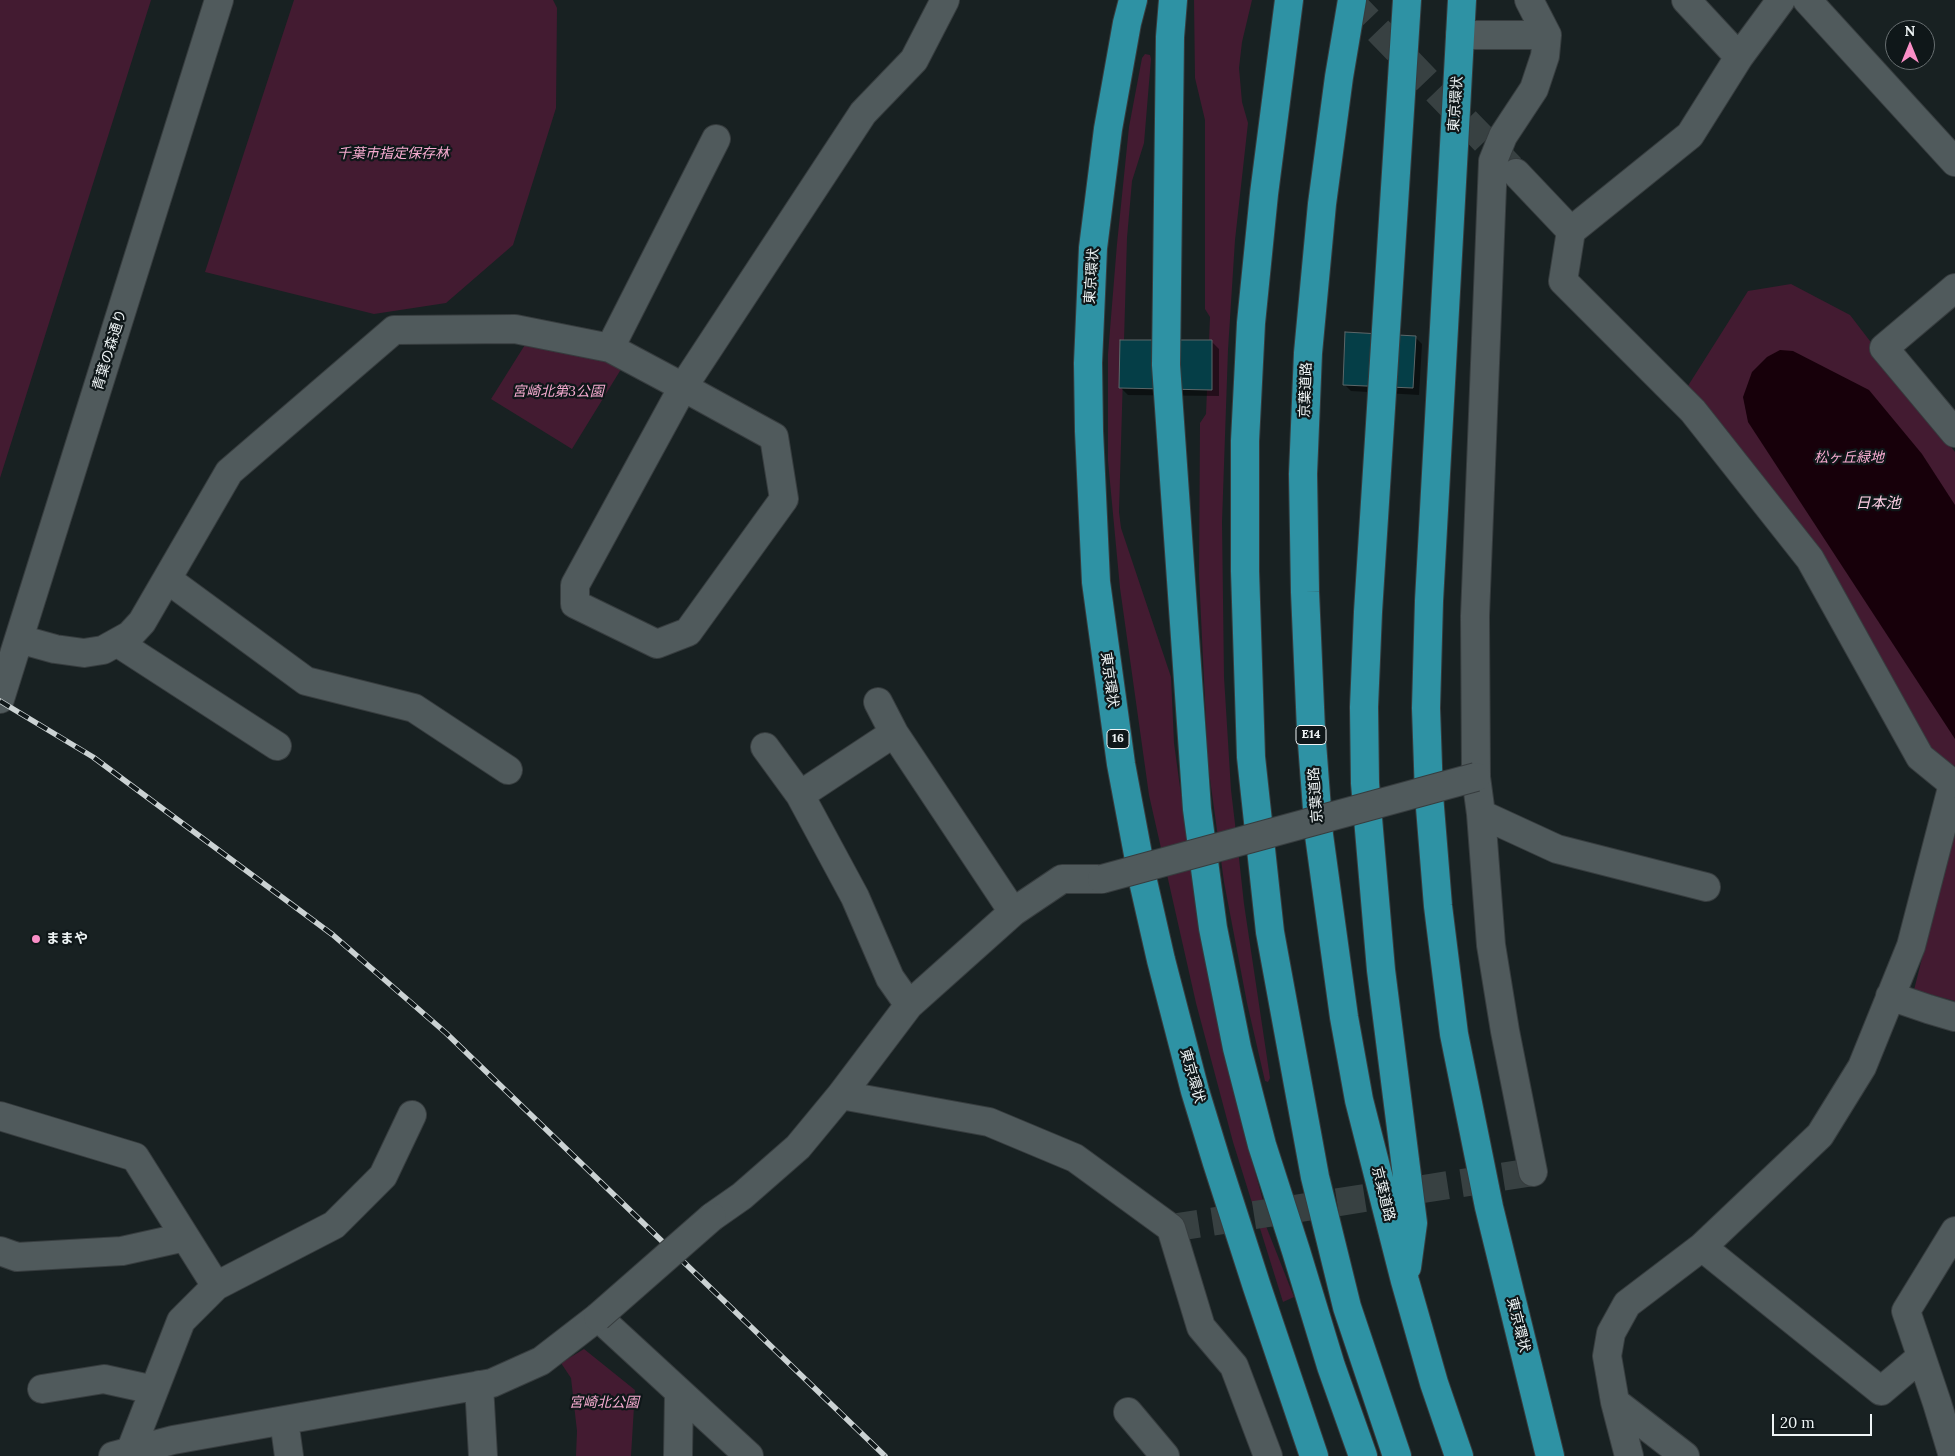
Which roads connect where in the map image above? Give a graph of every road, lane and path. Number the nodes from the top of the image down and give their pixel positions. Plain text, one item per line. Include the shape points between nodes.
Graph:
1 (219, 0) edge
2 (945, 0) edge
3 (1133, 0) edge
4 (1173, 0) edge
5 (1289, 0) edge
6 (1352, 0) edge
7 (1408, 0) edge
8 (1462, 0) edge
9 (1529, 0) edge
10 (1686, 0) edge
11 (1781, 0) edge
12 (1807, 0) edge
13 (1460, 35) junction
14 (1547, 35) junction
15 (1739, 57) junction
16 (716, 139) dead end
17 (1955, 162) edge
18 (1516, 173) tunnel mouth
19 (1571, 232) junction
20 (1955, 288) edge
21 (610, 348) junction
22 (683, 387) junction
23 (1955, 433) edge
24 (166, 579) junction
25 (19, 639) junction
26 (118, 643) junction
27 (0, 699) edge
28 (878, 702) dead end
29 (894, 733) junction
30 (277, 746) dead end
31 (765, 747) dead end
32 (508, 770) dead end
33 (1476, 777) junction
34 (1954, 783) edge
35 (800, 795) junction
36 (1481, 814) junction
37 (1706, 887) dead end
38 (1013, 912) junction
39 (1890, 996) junction
40 (910, 1004) junction
41 (1955, 1016) edge
42 (841, 1095) junction
43 (412, 1115) dead end
44 (0, 1116) edge
45 (1533, 1172) dead end
46 (1955, 1231) edge
47 (185, 1237) junction
48 (1702, 1247) junction
49 (0, 1251) edge
50 (1405, 1281) junction
51 (216, 1286) junction
52 (598, 1317) junction
53 (1921, 1357) junction
54 (479, 1385) junction
55 (42, 1388) dead end
56 (154, 1390) junction
57 (679, 1392) junction
58 (1946, 1395) edge
59 (1615, 1402) junction
60 (1128, 1412) dead end
61 (284, 1420) junction
62 (121, 1454) edge
63 (289, 1456) edge
64 (483, 1456) edge
65 (678, 1456) edge
66 (749, 1456) edge
67 (1165, 1456) edge
68 (1268, 1456) edge
69 (1314, 1456) edge
70 (1364, 1456) edge
71 (1397, 1456) edge
72 (1459, 1456) edge
73 (1550, 1456) edge
74 (1629, 1456) edge
75 (1685, 1456) edge
76 (1953, 1456) edge

1 - 25 street, 青葉の森通り
2 - 22 street via 914,60 862,113
3 - 69 highway, 東京環状 / 16 via 1108,129 1092,258 1088,363 1096,582 1121,764 1163,969 1217,1163
4 - 70 highway via 1166,365 1198,819 1213,928 1237,1048 1262,1145 1330,1366
5 - 71 highway via 1251,323 1245,441 1251,757 1270,932 1315,1177 1347,1307
6 - 50 highway, 京葉道路 / E14 via 1322,204 1308,353 1303,474 1306,612 1319,835 1344,1017 1358,1100
7 - 50 highway via 1364,707 1365,783 1381,970 1413,1223
8 - 13 highway, 東京環状
9 - 14 street
10 - 15 street
11 - 15 street
12 - 17 street
13 - 14 street
13 - 73 highway, 東京環状 via 1429,601 1426,708 1429,795 1438,906 1454,1034 1489,1207
14 - 33 street via 1545,56 1534,90 1503,136 1493,161 1474,616
15 - 19 street via 1690,135
16 - 21 street
18 - 19 street
19 - 34 street via 1564,281 1694,411 1810,559 1920,757
20 - 23 street via 1884,348
21 - 22 street
21 - 24 street via 514,329 394,330 229,472
22 - 22 street via 575,585 576,604 657,644 688,632 784,500 774,437
24 - 26 street via 142,622
24 - 32 street via 306,681 414,708
25 - 26 street via 55,649 84,652 103,650
25 - 27 street, 青葉の森通り
26 - 30 street
28 - 29 street
29 - 35 street
29 - 38 street
31 - 35 street
33 - 36 street
33 - 38 street, bridge via 1102,878 1062,879
34 - 39 street via 1911,946
35 - 40 street via 855,897 890,978
36 - 37 street via 1557,849
36 - 45 street via 1491,945
38 - 40 street
39 - 41 street
39 - 48 street via 1862,1067 1820,1136
40 - 42 street
42 - 52 street, bridge via 798,1147
42 - 68 street via 989,1122 1075,1158 1171,1228 1201,1327 1234,1366
43 - 51 street via 383,1176 334,1225
44 - 47 street via 135,1157
46 - 53 street via 1906,1311
47 - 49 street via 122,1251 17,1257
47 - 51 street
48 - 53 street via 1881,1391
48 - 59 street via 1627,1304 1611,1333 1607,1356
50 - 72 highway, 京葉道路 / E14
51 - 56 street via 181,1321
52 - 54 street via 541,1362 492,1383
52 - 57 street
53 - 58 street
54 - 61 street
54 - 64 street
55 - 56 street via 104,1379
56 - 62 street
57 - 65 street
57 - 66 street
58 - 76 street
59 - 74 street
59 - 75 street
60 - 67 street
61 - 62 street via 173,1440
61 - 63 street

